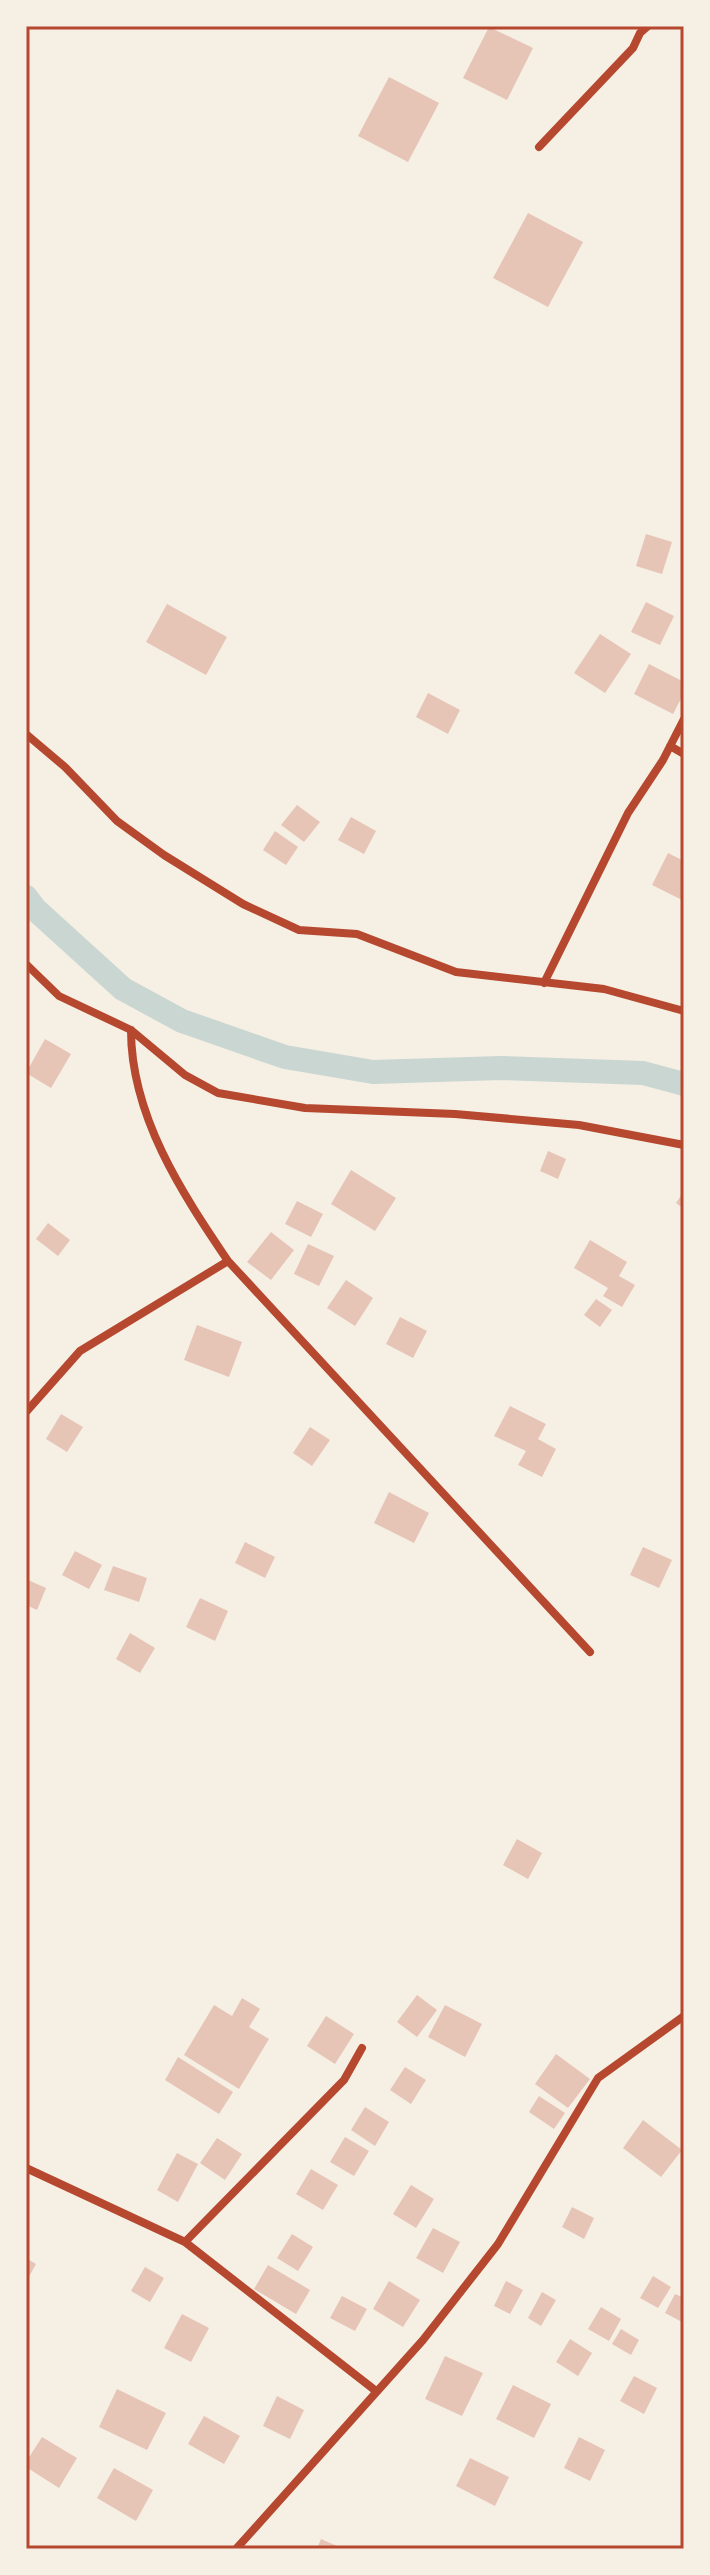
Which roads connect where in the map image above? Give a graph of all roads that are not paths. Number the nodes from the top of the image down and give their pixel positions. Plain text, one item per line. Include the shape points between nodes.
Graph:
1 (632, 26) edge
2 (648, 26) edge
3 (640, 33) junction
4 (539, 147) dead end
5 (684, 719) edge
6 (26, 734) edge
7 (670, 746) junction
8 (684, 754) edge
9 (26, 964) edge
10 (544, 983) junction
11 (684, 1011) edge
12 (131, 1030) junction
13 (684, 1145) edge
14 (228, 1261) junction
15 (26, 1412) edge
16 (590, 1652) dead end
17 (684, 2016) edge
18 (362, 2048) dead end
19 (26, 2168) edge
20 (185, 2242) junction
21 (376, 2391) junction
22 (236, 2549) edge

1 - 3 street
2 - 3 street
3 - 4 street via 633,48
5 - 7 street
6 - 10 street via 117,821 243,904 299,930 357,934 456,972
7 - 8 street
7 - 10 street via 628,813
9 - 12 street via 59,996
10 - 11 street via 604,989
12 - 13 street via 185,1075 218,1093 305,1108 579,1125
12 - 14 street via 131,1049 157,1140 184,1197
14 - 15 street via 80,1351
14 - 16 street
17 - 21 street via 598,2078 498,2244
18 - 20 street via 344,2080
19 - 20 street
20 - 21 street
21 - 22 street

